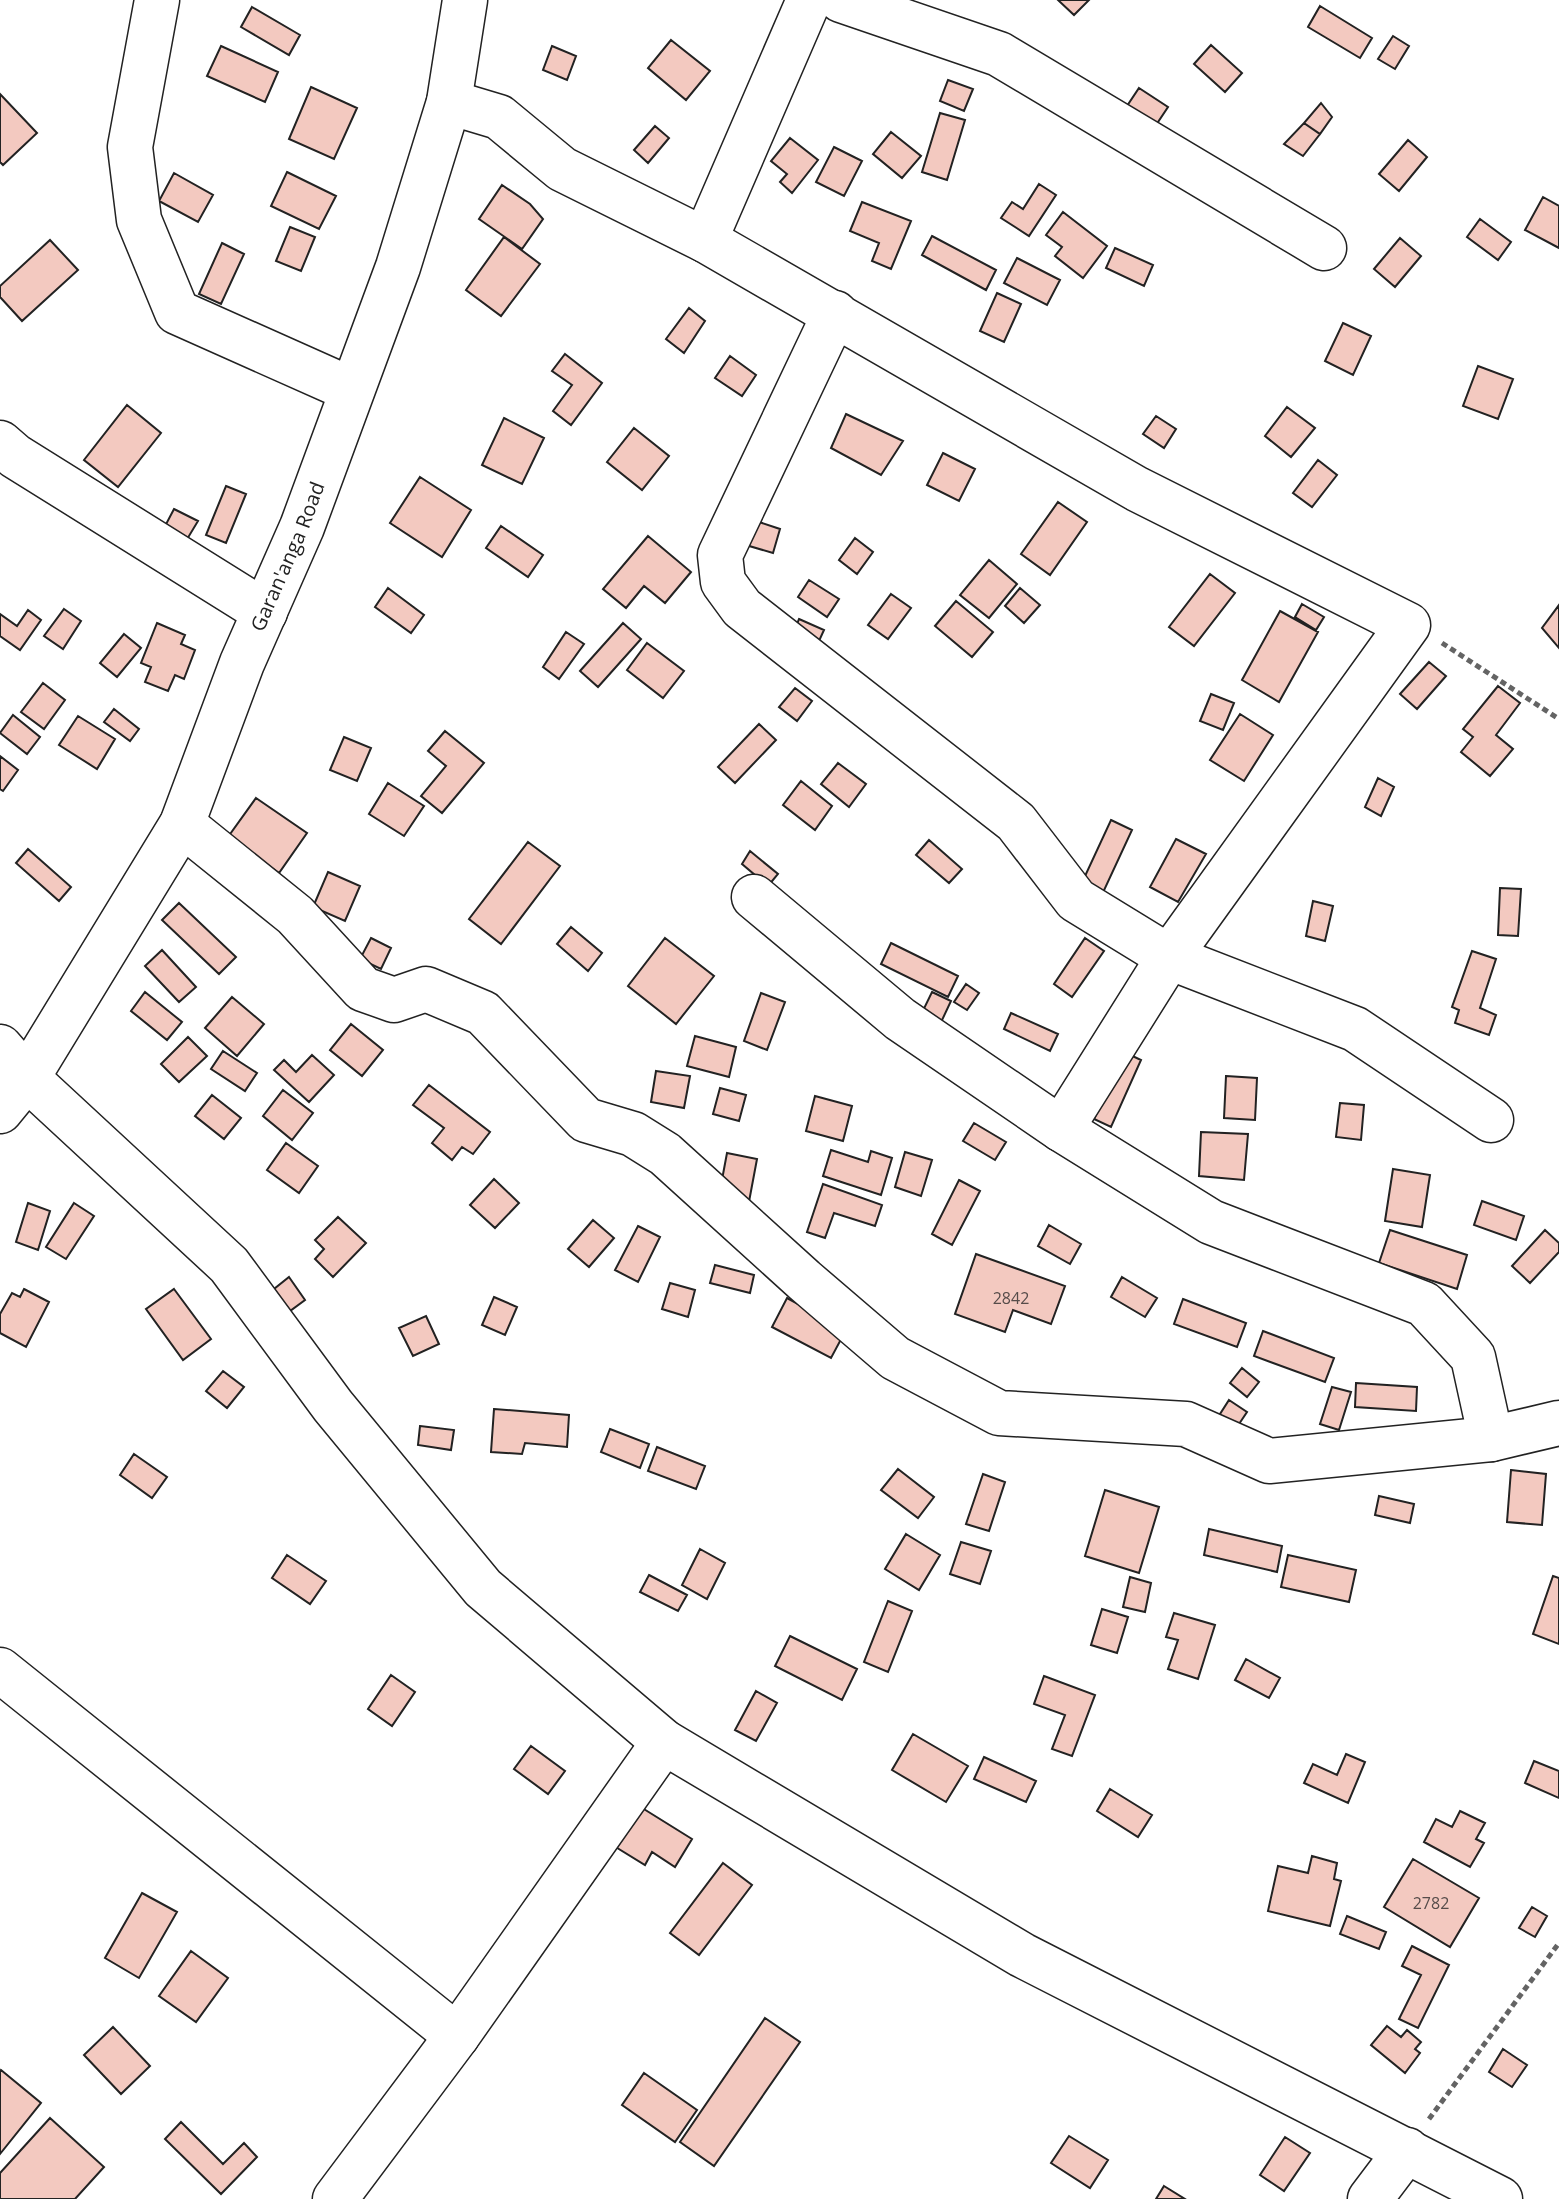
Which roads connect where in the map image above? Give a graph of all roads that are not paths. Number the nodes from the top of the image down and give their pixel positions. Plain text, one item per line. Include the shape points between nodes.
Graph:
1 (157, 0) edge
2 (465, 0) edge
3 (809, 0) edge
4 (841, 0) edge
5 (449, 102) junction
6 (705, 240) junction
7 (1324, 248) dead end
8 (835, 313) junction
9 (352, 390) junction
10 (0, 443) edge
11 (265, 612) junction
12 (182, 824) junction
13 (754, 897) dead end
14 (1169, 957) junction
15 (14, 1062) edge
16 (0, 1111) edge
17 (1491, 1120) dead end
18 (1061, 1129) junction
19 (1559, 1423) edge
20 (1491, 1439) junction
21 (0, 1670) edge
22 (664, 1742) junction
23 (457, 2036) junction
24 (1407, 2150) junction
25 (335, 2199) edge
26 (1370, 2199) edge
27 (1500, 2199) edge

1 - 9 street via 130,147 139,220 177,312
2 - 5 street, Garan'anga Road
3 - 6 street
4 - 7 street via 999,54
5 - 6 street via 499,117 562,169
5 - 9 street, Garan'anga Road via 398,267
6 - 8 street
8 - 14 street via 720,555 723,582 742,608 1016,822 1076,900
8 - 14 street via 1137,489 1408,625
9 - 11 street, Garan'anga Road
10 - 11 street
11 - 12 street, Garan'anga Road
12 - 15 street, Garan'anga Road
12 - 20 street via 295,915 363,989 394,1000 426,989 483,1013 586,1120 633,1134 665,1154 895,1358 999,1413 1186,1424 1269,1461
13 - 18 street via 900,1019
14 - 17 street via 1355,1029
14 - 18 street
15 - 16 street, Garan'anga Road
15 - 22 street via 229,1265 333,1406 483,1588
18 - 20 street via 1211,1222 1424,1304 1473,1357
19 - 20 street
21 - 23 street
22 - 23 street
22 - 24 street via 1022,1955
23 - 25 street
24 - 26 street
24 - 27 street

